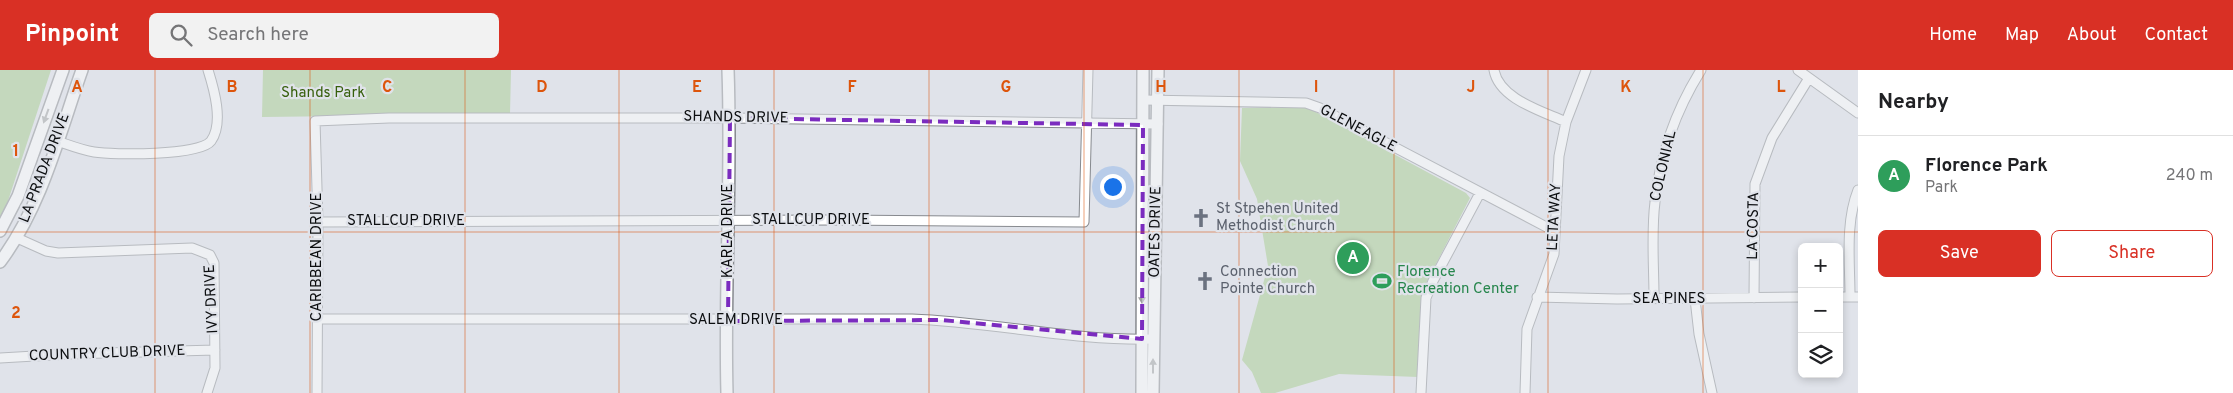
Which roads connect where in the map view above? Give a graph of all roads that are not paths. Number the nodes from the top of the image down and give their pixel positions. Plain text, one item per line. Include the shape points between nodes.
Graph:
1 (62, 70) edge
2 (82, 70) edge
3 (208, 70) edge
4 (728, 70) edge
5 (1088, 70) edge
6 (1142, 70) edge
7 (1158, 70) edge
8 (1494, 70) edge
9 (1586, 70) edge
10 (1701, 70) edge
11 (1798, 70) edge
12 (1809, 78) junction
13 (1143, 100) junction
14 (1158, 100) junction
15 (1858, 113) edge
16 (730, 118) junction
17 (315, 121) joint
18 (1566, 122) junction
19 (1087, 123) junction
20 (1158, 124) junction
21 (1143, 125) junction
22 (57, 141) junction
23 (1858, 190) edge
24 (1480, 193) junction
25 (18, 196) junction
26 (37, 198) junction
27 (727, 220) junction
28 (318, 222) junction
29 (0, 231) edge
30 (1554, 231) junction
31 (17, 238) junction
32 (0, 262) edge
33 (1537, 297) junction
34 (1854, 297) edge
35 (1654, 298) junction
36 (1754, 298) junction
37 (1798, 298) edge
38 (1695, 299) junction
39 (318, 320) junction
40 (728, 320) junction
41 (1148, 339) junction
42 (215, 350) junction
43 (0, 358) edge
44 (207, 393) edge
45 (317, 393) edge
46 (727, 393) edge
47 (1142, 393) edge
48 (1153, 393) edge
49 (1420, 393) edge
50 (1525, 393) edge
51 (1712, 393) edge

1 -> 25 main road, LA PRADA DRIVE
2 - 22 main road, LA PRADA DRIVE
3 - 22 street via 217,128 206,146 182,151 104,153
4 - 16 main road, KARLA DRIVE
5 - 19 street
6 - 13 main road, OATES DRIVE
7 - 14 main road, OATES DRIVE
8 - 18 street via 1495,77 1508,94
9 - 18 street, LETA WAY
10 - 35 street, COLONIAL via 1675,121 1659,174 1654,204
11 - 12 street
12 - 15 street
12 - 36 street, LA COSTA via 1772,138 1755,184
13 - 14 street, GLENEAGLE
13 - 21 main road, OATES DRIVE
14 - 20 main road, OATES DRIVE
14 - 24 street, GLENEAGLE via 1306,103
16 - 17 street, SHANDS DRIVE
16 - 19 street, SHANDS DRIVE
16 - 27 main road, KARLA DRIVE
17 - 28 street, CARIBBEAN DRIVE
18 - 30 street, LETA WAY via 1559,156
19 - 21 street, SHANDS DRIVE
19 - 27 street, STALLCUP DRIVE via 1084,222
20 - 21 street, SHANDS DRIVE
20 - 41 main road, OATES DRIVE
21 -> 41 main road, OATES DRIVE
22 - 26 main road, LA PRADA DRIVE
23 - 34 street via 1850,237
24 - 30 street, GLENEAGLE
24 - 49 street via 1426,298
25 - 26 main road
25 - 29 main road, LA PRADA DRIVE
26 - 31 main road, LA PRADA DRIVE
27 - 28 street, STALLCUP DRIVE
27 - 40 main road, KARLA DRIVE
28 - 39 street, CARIBBEAN DRIVE
30 - 33 street, LETA WAY via 1554,254
31 - 32 main road, LA PRADA DRIVE
31 - 42 street, IVY DRIVE via 58,253 192,248 210,255 214,264
33 - 35 street, SEA PINES
33 - 50 street, LETA WAY via 1526,339
35 - 38 street, SEA PINES
36 - 37 street, SEA PINES
36 - 38 street, SEA PINES
38 - 51 street
39 - 40 street, SALEM DRIVE
39 - 45 street, CARIBBEAN DRIVE
40 - 41 street, SALEM DRIVE via 942,320 1071,335
40 - 46 main road, KARLA DRIVE
41 - 47 main road, OATES DRIVE
48 -> 41 main road, OATES DRIVE
42 - 43 street, COUNTRY CLUB DRIVE
42 - 44 street, IVY DRIVE via 215,368

